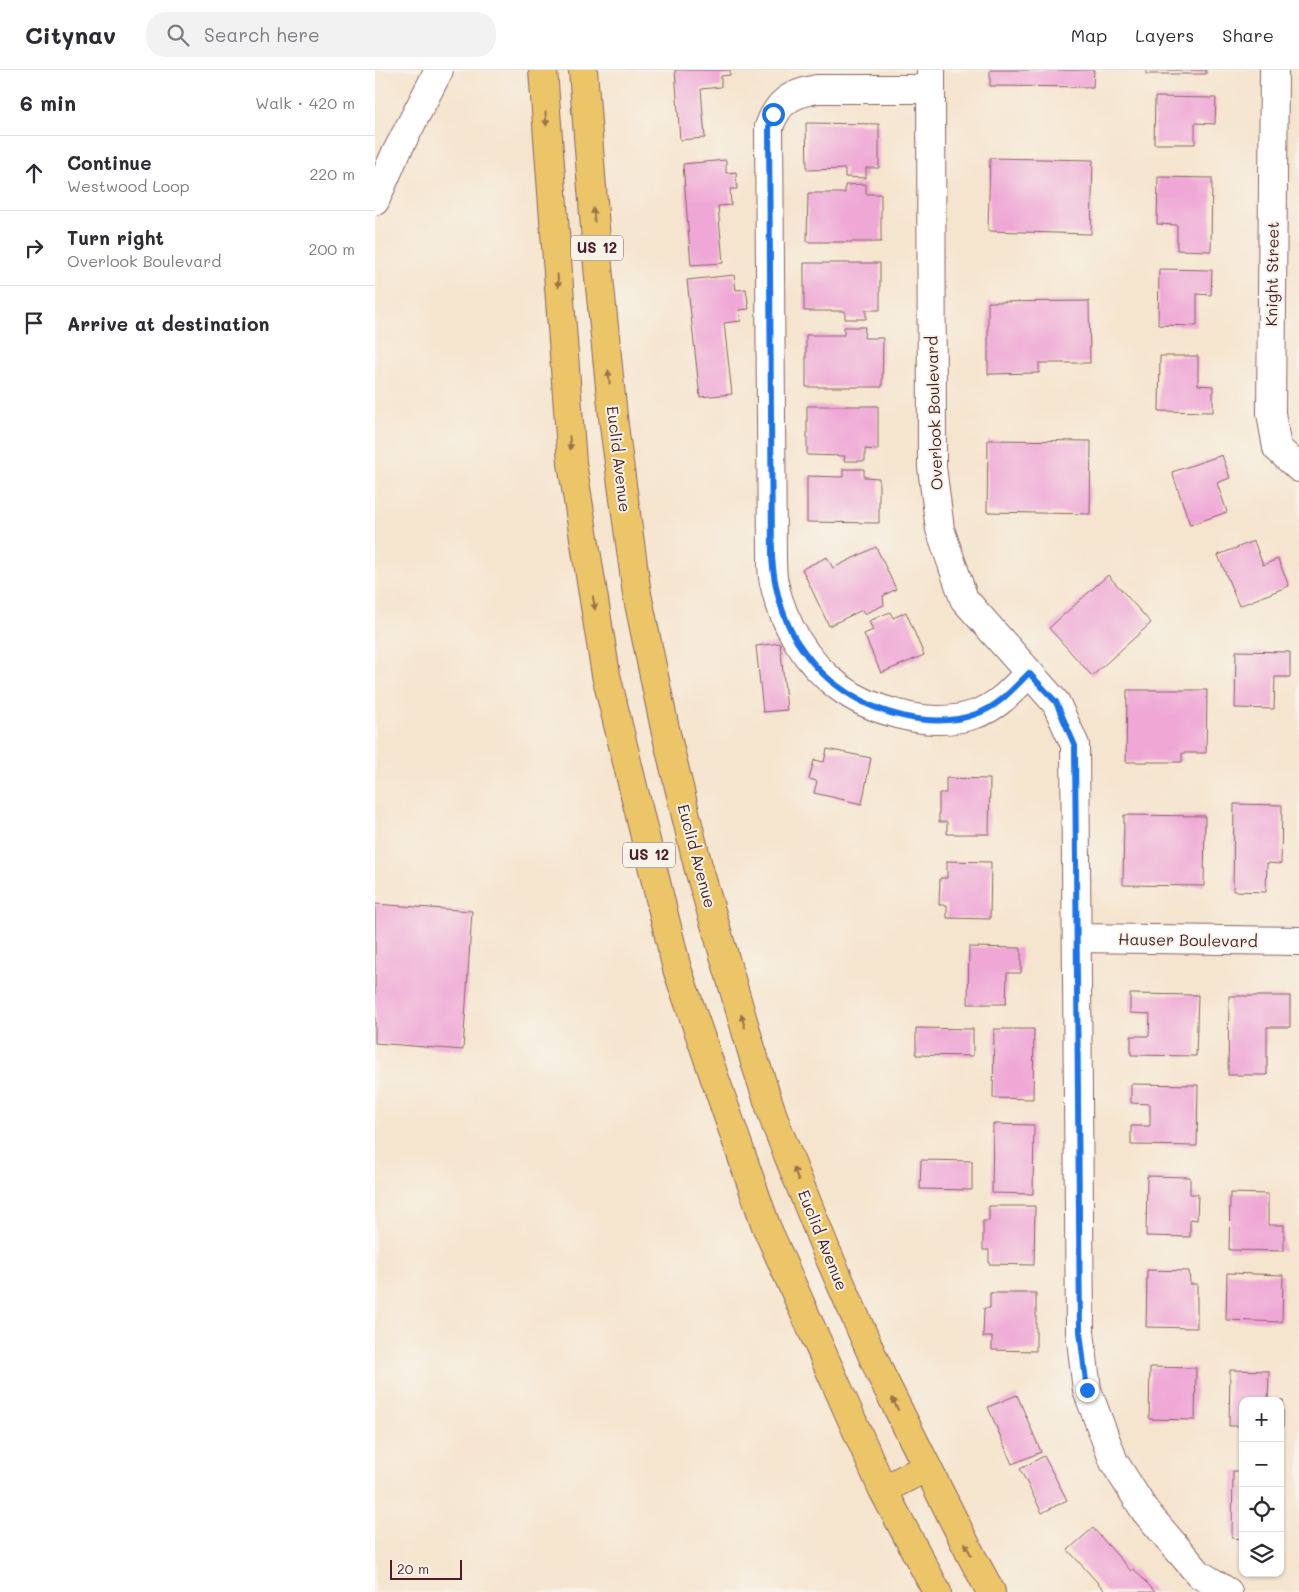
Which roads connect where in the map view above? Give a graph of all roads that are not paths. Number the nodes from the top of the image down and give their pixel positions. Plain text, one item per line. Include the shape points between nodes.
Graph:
1 (439, 70) edge
2 (543, 70) edge
3 (583, 70) edge
4 (1274, 70) edge
5 (931, 79) edge
6 (375, 201) edge
7 (1299, 468) edge
8 (1029, 673) junction
9 (1077, 938) junction
10 (1299, 941) edge
11 (927, 1467) junction
12 (883, 1490) junction
13 (937, 1592) edge
14 (991, 1592) edge
15 (1228, 1592) edge

1 - 6 street
2 -> 12 highway, US 12 via 572,463 610,693 680,978 766,1226
11 -> 3 highway, Euclid Avenue / US 12 via 868,1346 776,1125 698,866 637,594 614,426
4 - 7 street, Knight Street via 1271,413 1277,448
5 - 8 street, Overlook Boulevard via 932,467 940,529 964,599
5 - 8 street via 804,91 780,104 773,114 769,127 774,582 787,619 809,657 839,687 887,711 929,720 977,714 1005,697
8 - 9 street, Overlook Boulevard via 1056,702 1075,746
9 - 10 street, Hauser Boulevard
9 - 15 street, Overlook Boulevard via 1080,1332 1087,1390 1114,1462 1145,1511 1199,1574
11 - 12 highway
14 -> 11 highway, Euclid Avenue / US 12
12 - 13 highway, US 12

